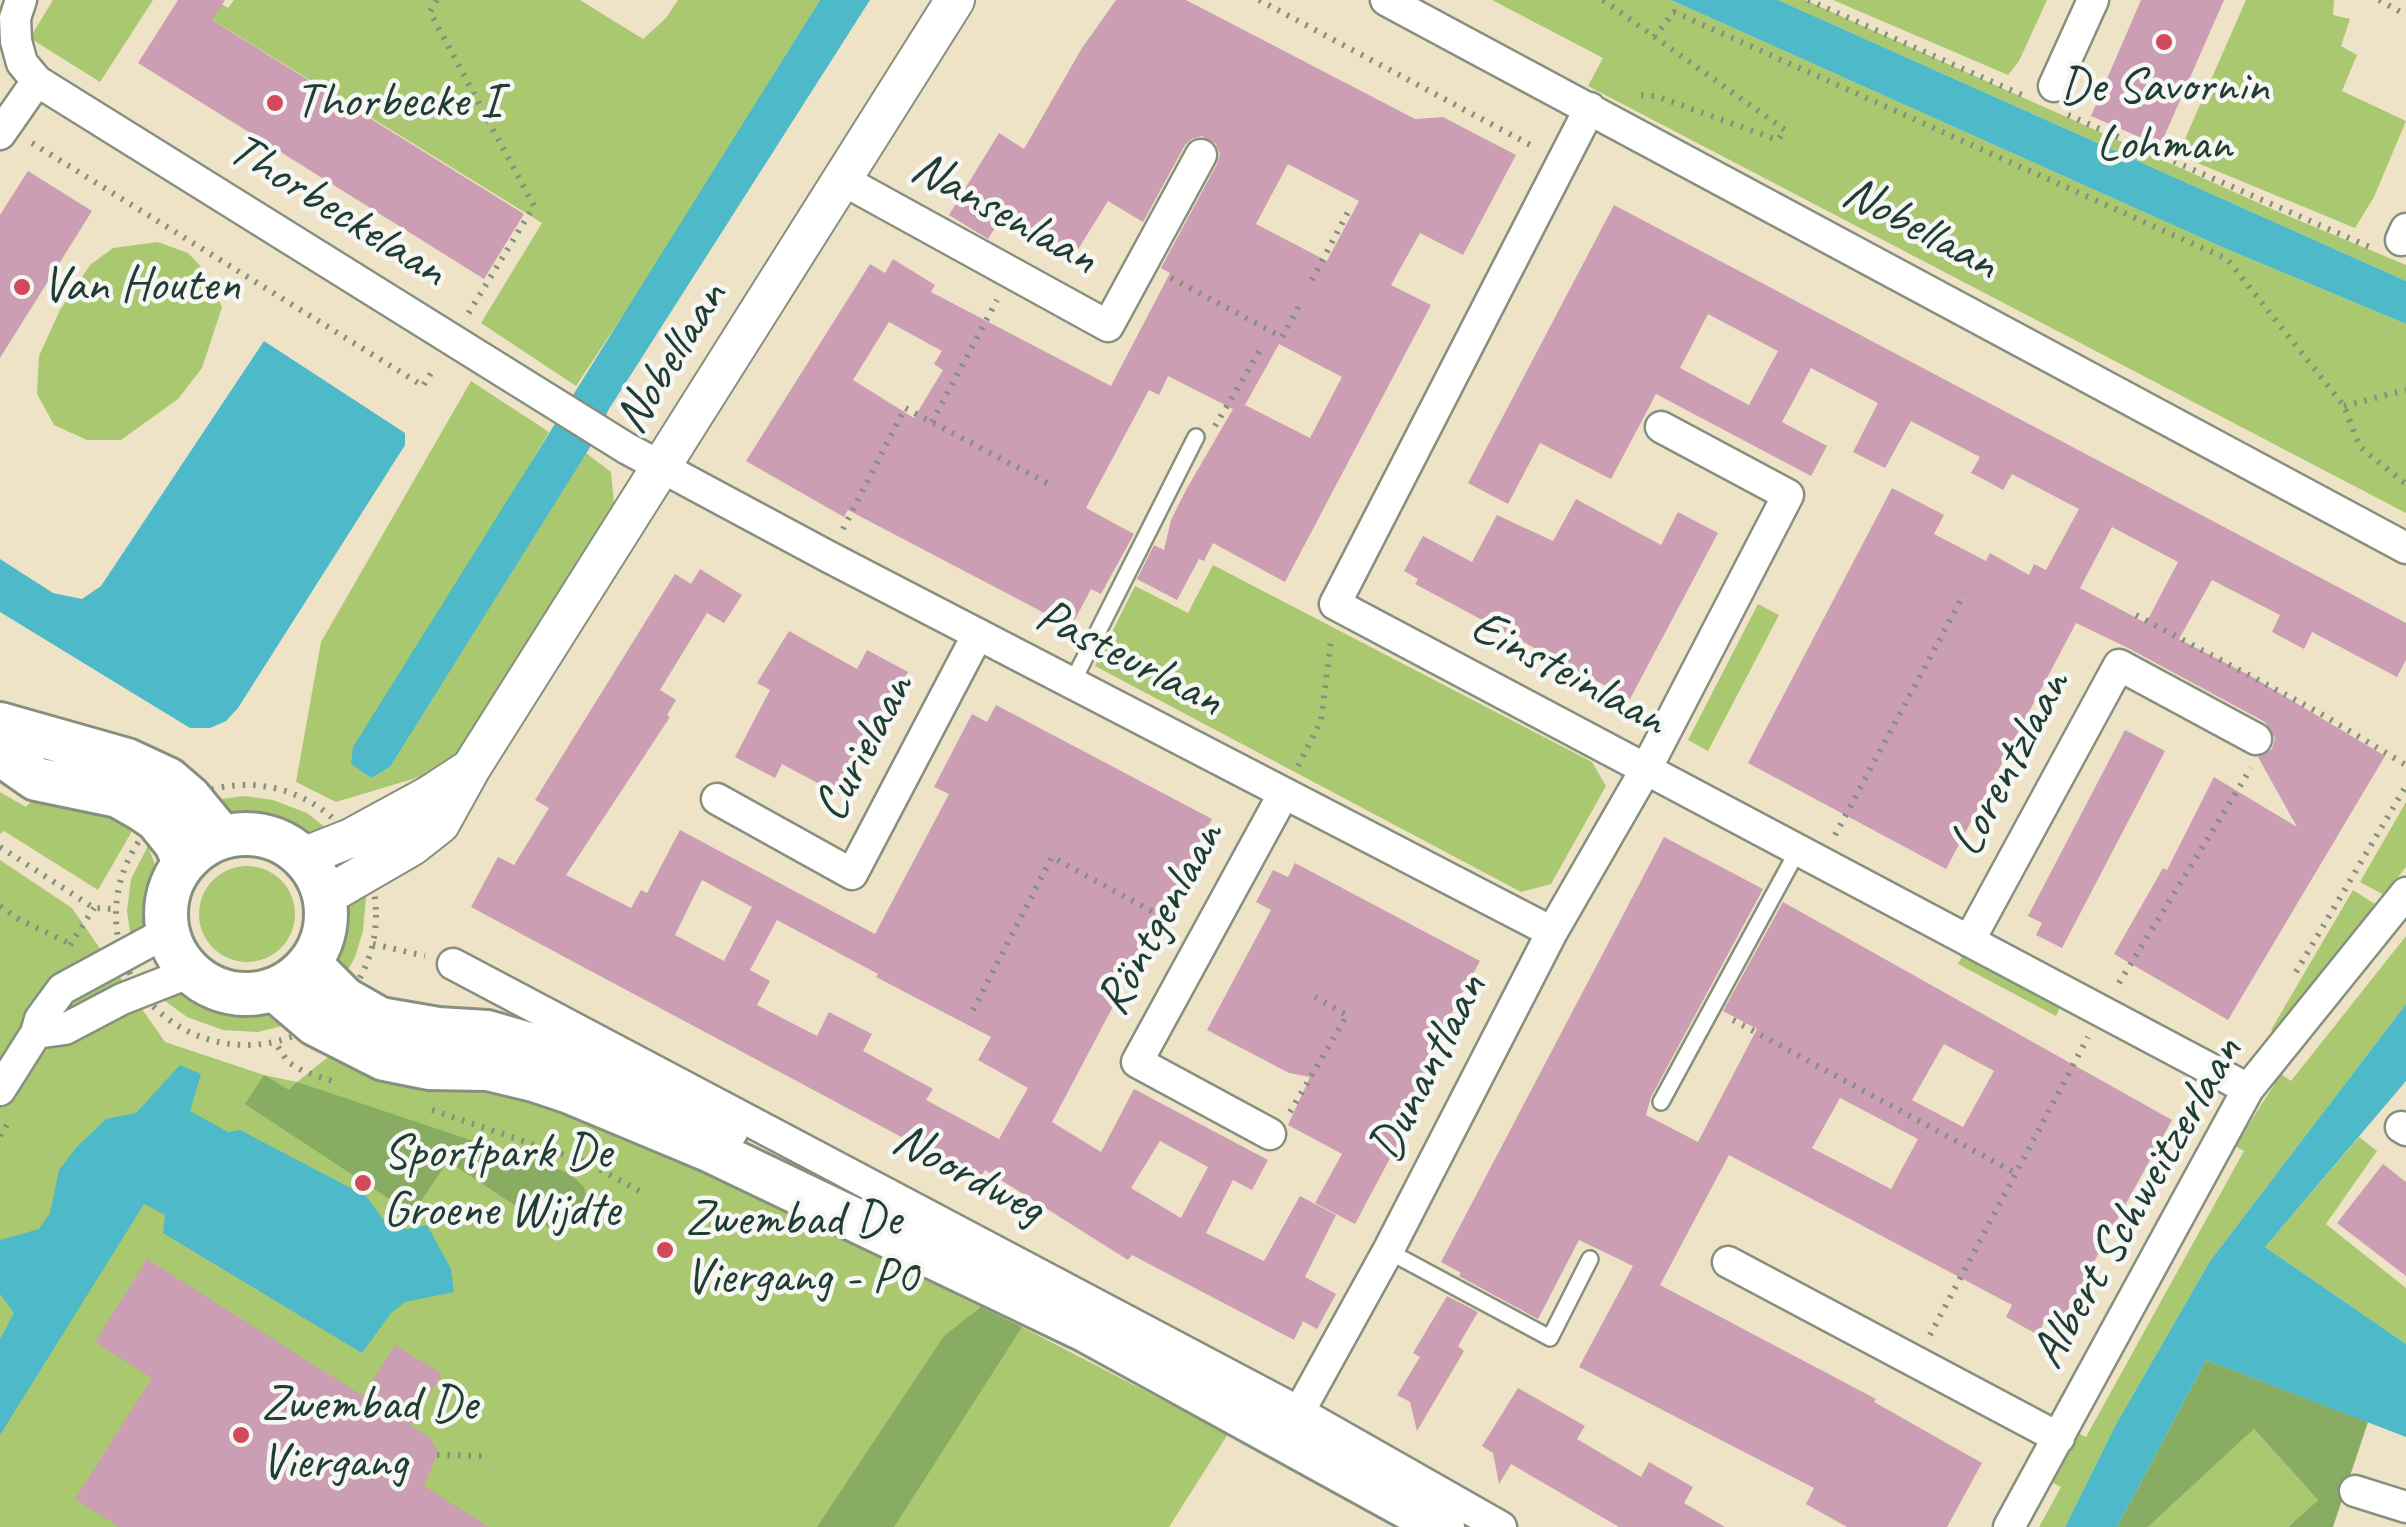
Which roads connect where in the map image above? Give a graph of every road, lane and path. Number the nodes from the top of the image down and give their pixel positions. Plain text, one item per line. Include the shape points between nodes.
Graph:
1 (21, 0) edge
2 (955, 0) edge
3 (1259, 0) edge
4 (1386, 0) edge
5 (1603, 0) edge
6 (1808, 0) edge
7 (2093, 0) edge
8 (2380, 0) edge
9 (2406, 15) edge
10 (1654, 37) junction
11 (8, 42) edge
12 (37, 81) junction
13 (2048, 99) junction
14 (1596, 111) junction
15 (0, 134) edge
16 (1202, 155) dead end
17 (1562, 162) junction
18 (841, 178) junction
19 (1348, 212) dead end
20 (2399, 241) edge
21 (1143, 264) junction
22 (1011, 273) junction
23 (1312, 280) dead end
24 (1300, 304) dead end
25 (1260, 350) dead end
26 (2406, 390) edge
27 (2344, 406) junction
28 (932, 422) junction
29 (1661, 427) dead end
30 (1196, 437) joint
31 (662, 468) junction
32 (2406, 484) edge
33 (1053, 486) dead end
34 (2406, 548) edge
35 (828, 557) junction
36 (1964, 594) dead end
37 (1335, 604) junction
38 (2136, 615) dead end
39 (978, 634) junction
40 (1072, 683) junction
41 (0, 724) edge
42 (2256, 740) joint
43 (0, 754) edge
44 (2406, 766) edge
45 (472, 768) junction
46 (1646, 769) junction
47 (2406, 786) edge
48 (1284, 793) junction
49 (190, 798) junction
50 (717, 799) dead end
51 (328, 813) dead end
52 (222, 837) junction
53 (0, 847) edge
54 (1810, 856) junction
55 (303, 858) junction
56 (184, 863) junction
57 (2406, 893) edge
58 (324, 898) junction
59 (0, 906) edge
60 (115, 908) dead end
61 (167, 932) junction
62 (1552, 932) junction
63 (1206, 940) junction
64 (1969, 941) junction
65 (71, 944) dead end
66 (373, 944) dead end
67 (309, 963) junction
68 (453, 964) joint
69 (190, 972) junction
70 (2291, 981) dead end
71 (274, 989) junction
72 (1315, 996) dead end
73 (1710, 1008) junction
74 (2103, 1009) junction
75 (973, 1010) dead end
76 (160, 1014) dead end
77 (150, 1019) dead end
78 (36, 1034) junction
79 (275, 1042) dead end
80 (356, 1088) dead end
81 (2248, 1089) junction
82 (10, 1098) edge
83 (1660, 1102) dead end
84 (428, 1109) dead end
85 (1270, 1134) joint
86 (0, 1136) edge
87 (2018, 1174) junction
88 (645, 1194) dead end
89 (1388, 1251) junction
90 (1590, 1259) dead end
91 (1728, 1262) dead end
92 (1085, 1330) junction
93 (1915, 1363) junction
94 (1299, 1412) junction
95 (2059, 1438) junction
96 (437, 1455) dead end
97 (482, 1456) dead end
98 (2356, 1492) dead end
99 (2406, 1507) edge
100 (1443, 1527) edge
101 (1501, 1527) edge
102 (2009, 1527) edge

1 - 11 street
2 - 18 street, Nobellaan
3 - 17 path
4 - 14 street, Nobellaan
5 - 10 path
6 - 13 path
7 - 13 street
8 - 9 path
10 - 14 path via 1785,130 1778,140 1656,96 1624,95
10 - 27 path via 1674,12 2226,259
11 - 12 street
12 - 15 street
12 - 31 street, Thorbeckelaan
13 - 20 path
14 - 17 street
14 - 34 street, Nobellaan
16 - 21 street, Nansenlaan
17 - 37 street
18 - 22 street, Nansenlaan
18 - 31 street, Nobellaan
19 - 23 path
21 - 22 street, Nansenlaan via 1108,326
21 - 24 path via 1282,337
22 - 28 path
25 - 30 path via 1217,425
26 - 27 path
27 - 32 path via 2360,447
28 - 33 path
28 - 35 path via 905,408
29 - 46 street, Dunantlaan via 1788,495
30 - 40 lane
31 - 35 street, Pasteurlaan
31 - 45 street, Nobellaan
35 - 39 street, Pasteurlaan
36 - 54 path
37 - 46 street, Einsteinlaan
37 - 48 path via 1320,722
38 - 44 path
39 - 40 street, Pasteurlaan
39 - 50 street, Curielaan via 852,874
40 - 48 street, Pasteurlaan
41 - 49 main road via 127,760
42 - 64 street, Lorentzlaan via 2119,664
42 - 74 path via 2243,761 2253,765
43 - 56 main road via 36,778 118,796 142,809 176,844
45 - 55 street, Nobellaan
45 - 58 street, Nobellaan via 440,824
46 - 54 street, Einsteinlaan
46 - 62 street, Dunantlaan
47 - 70 path
48 - 62 street, Pasteurlaan
48 - 63 street, Röntgenlaan
49 - 51 path via 226,787 264,786
49 - 52 main road
52 - 55 main road via 265,836
52 - 56 main road
53 - 60 path via 94,908
54 - 64 street, Einsteinlaan
54 - 73 lane
55 - 58 main road
56 - 61 main road via 166,908
57 - 81 street, Albert Schweitzerlaan
58 - 67 main road via 321,943
59 - 65 path
61 - 69 main road
61 - 78 street via 62,989
62 - 89 street, Dunantlaan
63 - 75 path via 1052,858
63 - 85 street, Röntgenlaan via 1136,1062
64 - 74 street, Einsteinlaan
66 - 68 path
67 - 71 main road
67 - 92 main road, Noordweg via 345,999 380,1019 487,1032 626,1080 952,1248
68 - 94 street, Noordweg
69 - 71 main road via 230,992
69 - 78 street via 65,1029
71 - 92 main road, Noordweg via 314,1024 384,1059 488,1070 570,1092 709,1150
72 - 85 path via 1347,1014 1278,1133
73 - 83 lane
73 - 87 path
74 - 81 street, Einsteinlaan
74 - 87 path
76 - 77 path
78 - 82 street
79 - 80 path via 302,1071
81 - 95 street, Albert Schweitzerlaan
82 - 86 path
84 - 88 path via 588,1162
87 - 93 path
89 - 90 lane via 1550,1338
89 - 94 street, Dunantlaan
91 - 93 street
92 - 100 main road, Noordweg
93 - 95 street
94 - 101 street, Noordweg
95 - 102 street, Albert Schweitzerlaan
96 - 97 path
98 - 99 street

